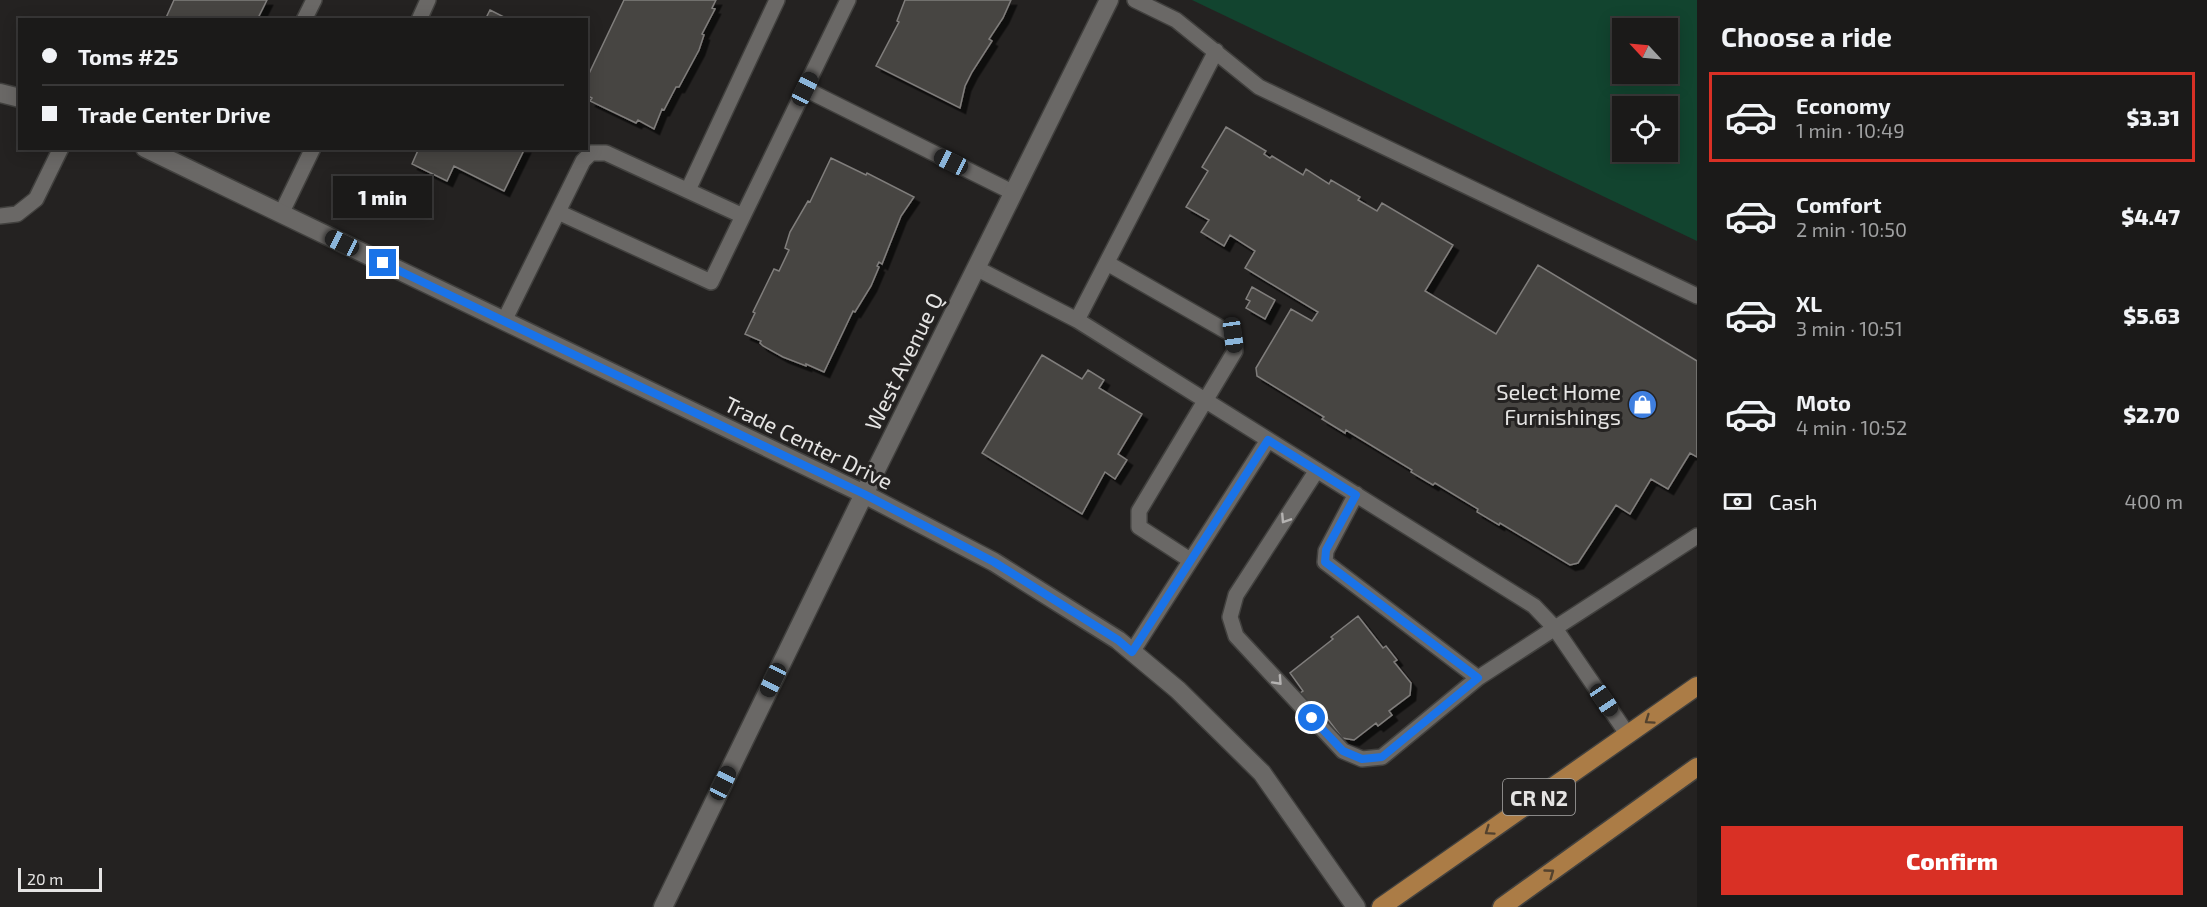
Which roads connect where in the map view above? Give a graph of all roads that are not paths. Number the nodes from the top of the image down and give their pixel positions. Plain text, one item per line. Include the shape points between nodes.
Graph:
1 (314, 0) edge
2 (428, 0) edge
3 (777, 0) edge
4 (848, 0) edge
5 (1109, 0) edge
6 (1135, 0) edge
7 (305, 18) edge
8 (420, 18) edge
9 (1216, 51) junction
10 (805, 89) junction
11 (0, 93) edge
12 (18, 98) edge
13 (60, 150) edge
14 (149, 150) edge
15 (312, 150) edge
16 (688, 190) junction
17 (1014, 193) junction
18 (558, 212) junction
19 (281, 214) junction
20 (0, 216) edge
21 (743, 216) junction
22 (1107, 263) junction
23 (976, 268) junction
24 (1697, 296) edge
25 (1077, 320) junction
26 (504, 321) junction
27 (1205, 400) junction
28 (1268, 440) junction
29 (1317, 470) junction
30 (864, 494) junction
31 (1356, 495) junction
32 (1697, 536) edge
33 (1190, 561) junction
34 (1554, 627) junction
35 (1132, 652) junction
36 (1478, 678) junction
37 (1697, 686) edge
38 (1628, 735) junction
39 (1697, 767) edge
40 (663, 907) edge
41 (1356, 907) edge
42 (1381, 907) edge
43 (1502, 907) edge

1 - 7 lane
2 - 8 lane
3 - 16 lane
4 - 10 lane
5 - 17 street, West Avenue Q
6 - 9 lane via 1176,20
9 - 22 lane
9 - 24 lane via 1259,87
10 - 17 lane
10 - 21 lane
11 - 12 street
13 - 20 lane via 36,199 17,214
14 - 19 street, Trade Center Drive
15 - 19 lane
16 - 18 lane via 606,153 591,153 583,161
16 - 21 lane
17 - 23 street, West Avenue Q
18 - 21 lane via 711,282
18 - 26 lane
19 - 26 street, Trade Center Drive
22 - 25 lane
22 - 27 lane via 1233,335 1235,351
23 - 25 lane
23 - 30 street, West Avenue Q
25 - 27 lane
26 - 30 street, Trade Center Drive
27 - 28 lane
27 - 33 lane via 1139,511 1139,527
28 - 29 lane
28 - 33 lane
29 - 31 lane
29 -> 36 lane via 1236,595 1230,617 1236,636 1343,751 1362,759 1382,757
30 - 35 street, Trade Center Drive via 994,562
30 - 40 street, West Avenue Q
31 - 34 lane via 1534,606
31 - 36 lane via 1326,550 1325,562
32 - 34 lane
33 - 35 lane
34 - 36 lane
34 - 38 lane
35 - 41 street, Trade Center Drive via 1178,690 1262,773
37 -> 38 main road, CR N2
38 -> 42 main road, CR N2
43 -> 39 main road, CR N2

